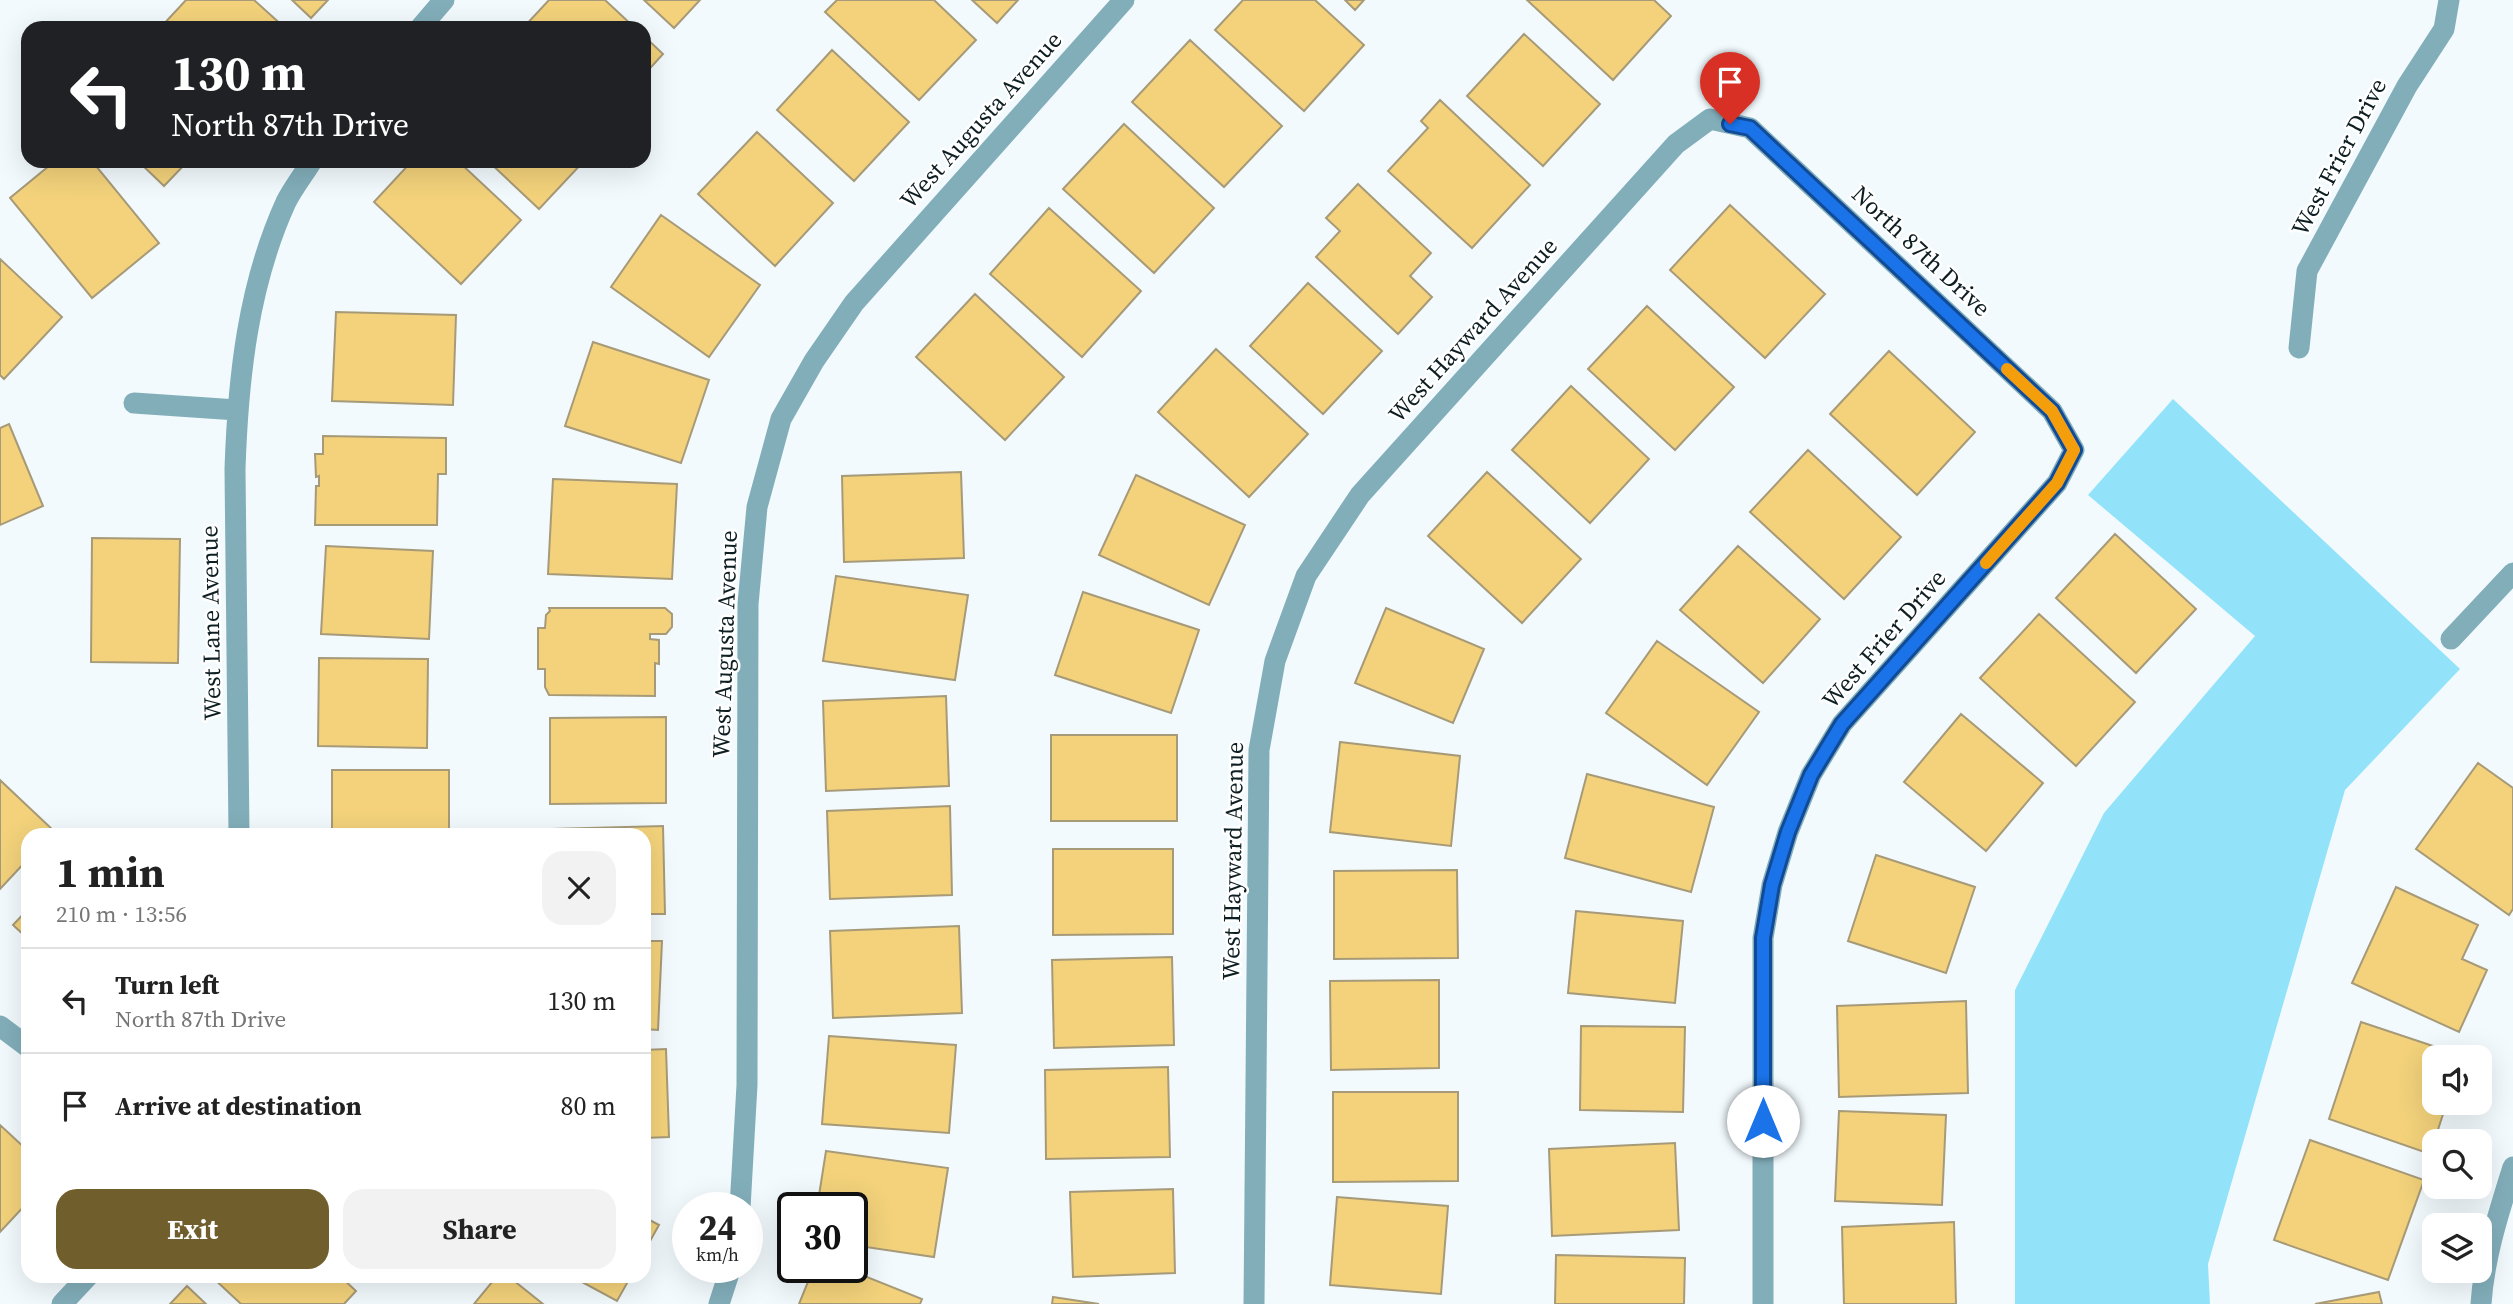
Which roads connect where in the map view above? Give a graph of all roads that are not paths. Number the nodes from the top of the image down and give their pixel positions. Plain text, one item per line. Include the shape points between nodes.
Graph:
1 (444, 0) edge
2 (1124, 0) edge
3 (2449, 0) edge
4 (425, 21) edge
5 (1710, 119) joint
6 (308, 168) edge
7 (2299, 348) dead end
8 (134, 403) dead end
9 (237, 410) junction
10 (2074, 450) joint
11 (2513, 573) edge
12 (2451, 639) dead end
13 (239, 828) edge
14 (0, 1026) edge
15 (21, 1042) edge
16 (2513, 1167) edge
17 (741, 1192) edge
18 (82, 1283) edge
19 (726, 1283) edge
20 (62, 1304) edge
21 (719, 1304) edge
22 (1254, 1304) edge
23 (1763, 1304) edge
24 (2481, 1304) edge

1 - 4 street
2 - 17 street, West Augusta Avenue via 853,303 781,419 757,507 748,604 747,1085
3 - 7 street, West Frier Drive via 2444,29 2407,86 2307,271
5 - 10 street, North 87th Drive via 1750,128 2052,411
5 - 22 street, West Hayward Avenue via 1676,144 1360,495 1306,576 1275,661 1259,750
6 - 9 street, West Lane Avenue via 287,200 256,284
8 - 9 street
9 - 13 street, West Lane Avenue
10 - 23 street, West Frier Drive via 2057,483 1842,724 1811,775 1788,832 1763,938
11 - 12 street
14 - 15 street
16 - 24 street via 2494,1230
18 - 20 street
19 - 21 street

